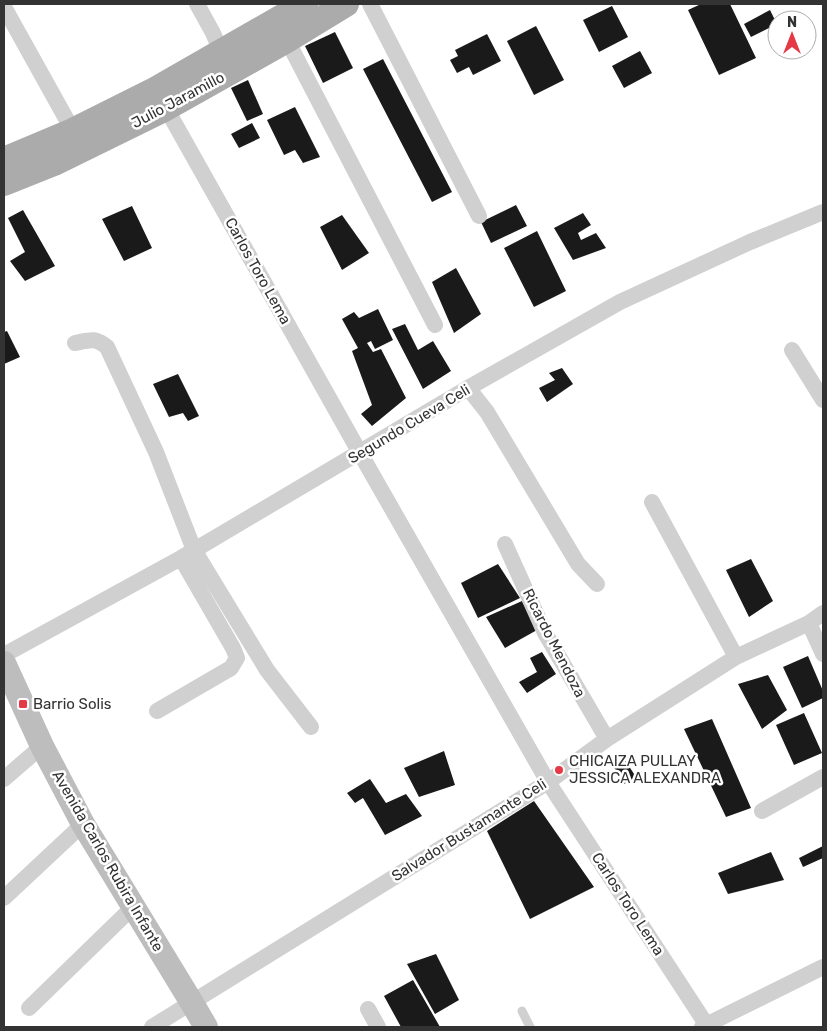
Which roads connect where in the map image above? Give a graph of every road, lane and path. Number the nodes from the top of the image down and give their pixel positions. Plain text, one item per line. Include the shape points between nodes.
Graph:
1 (197, 4) edge
2 (305, 4) edge
3 (346, 4) edge
4 (370, 4) edge
5 (4, 7) edge
6 (287, 40) junction
7 (221, 52) junction
8 (160, 99) junction
9 (73, 131) junction
10 (4, 160) edge
11 (4, 183) edge
12 (823, 212) edge
13 (479, 216) dead end
14 (435, 325) dead end
15 (75, 343) dead end
16 (792, 350) dead end
17 (468, 388) junction
18 (823, 400) edge
19 (360, 453) junction
20 (652, 502) dead end
21 (505, 544) dead end
22 (188, 554) junction
23 (597, 584) dead end
24 (823, 613) edge
25 (809, 623) junction
26 (823, 654) edge
27 (4, 655) edge
28 (736, 657) junction
29 (4, 663) edge
30 (157, 711) dead end
31 (310, 727) dead end
32 (607, 739) junction
33 (42, 746) junction
34 (823, 777) edge
35 (4, 780) edge
36 (548, 782) junction
37 (762, 811) dead end
38 (83, 824) junction
39 (4, 898) edge
40 (133, 907) junction
41 (823, 967) edge
42 (192, 1003) junction
43 (29, 1008) dead end
44 (368, 1009) dead end
45 (522, 1011) dead end
46 (706, 1026) edge
47 (152, 1027) edge
48 (206, 1027) edge
49 (378, 1027) edge
50 (530, 1027) edge

1 - 7 street
2 - 7 main road, Julio Jaramillo
3 - 6 main road, Julio Jaramillo
4 - 13 street
5 - 9 street
6 - 8 main road, Julio Jaramillo
6 - 14 street
7 - 8 main road, Julio Jaramillo
8 - 9 main road, Julio Jaramillo
8 - 11 main road, Julio Jaramillo via 54,163
8 - 19 street, Carlos Toro Lema
9 - 10 main road, Julio Jaramillo
12 - 17 street, Segundo Cueva Celi via 620,302
15 - 22 street via 91,339 107,347 156,452
16 - 18 street
17 - 19 street, Segundo Cueva Celi
17 - 23 street via 487,412 578,564
19 - 22 street, Segundo Cueva Celi
19 - 36 street, Carlos Toro Lema
20 - 28 street
21 - 32 street, Ricardo Mendoza via 545,633
22 - 27 street, Segundo Cueva Celi
22 - 30 street via 237,658 231,668
22 - 31 street
24 - 25 street, Salvador Bustamante Celi
25 - 26 street
25 - 28 street, Salvador Bustamante Celi
28 - 32 street, Salvador Bustamante Celi
29 - 33 street, Avenida Carlos Rubira Infante
32 - 36 street, Salvador Bustamante Celi
33 - 35 street
33 - 38 street, Avenida Carlos Rubira Infante
34 - 37 street
36 - 42 street, Salvador Bustamante Celi
36 - 46 street, Carlos Toro Lema
38 - 39 street
38 - 40 street, Avenida Carlos Rubira Infante
40 - 42 street, Avenida Carlos Rubira Infante
40 - 43 street
41 - 46 street
42 - 47 street, Salvador Bustamante Celi
42 - 48 street, Avenida Carlos Rubira Infante
44 - 49 street
45 - 50 lane

